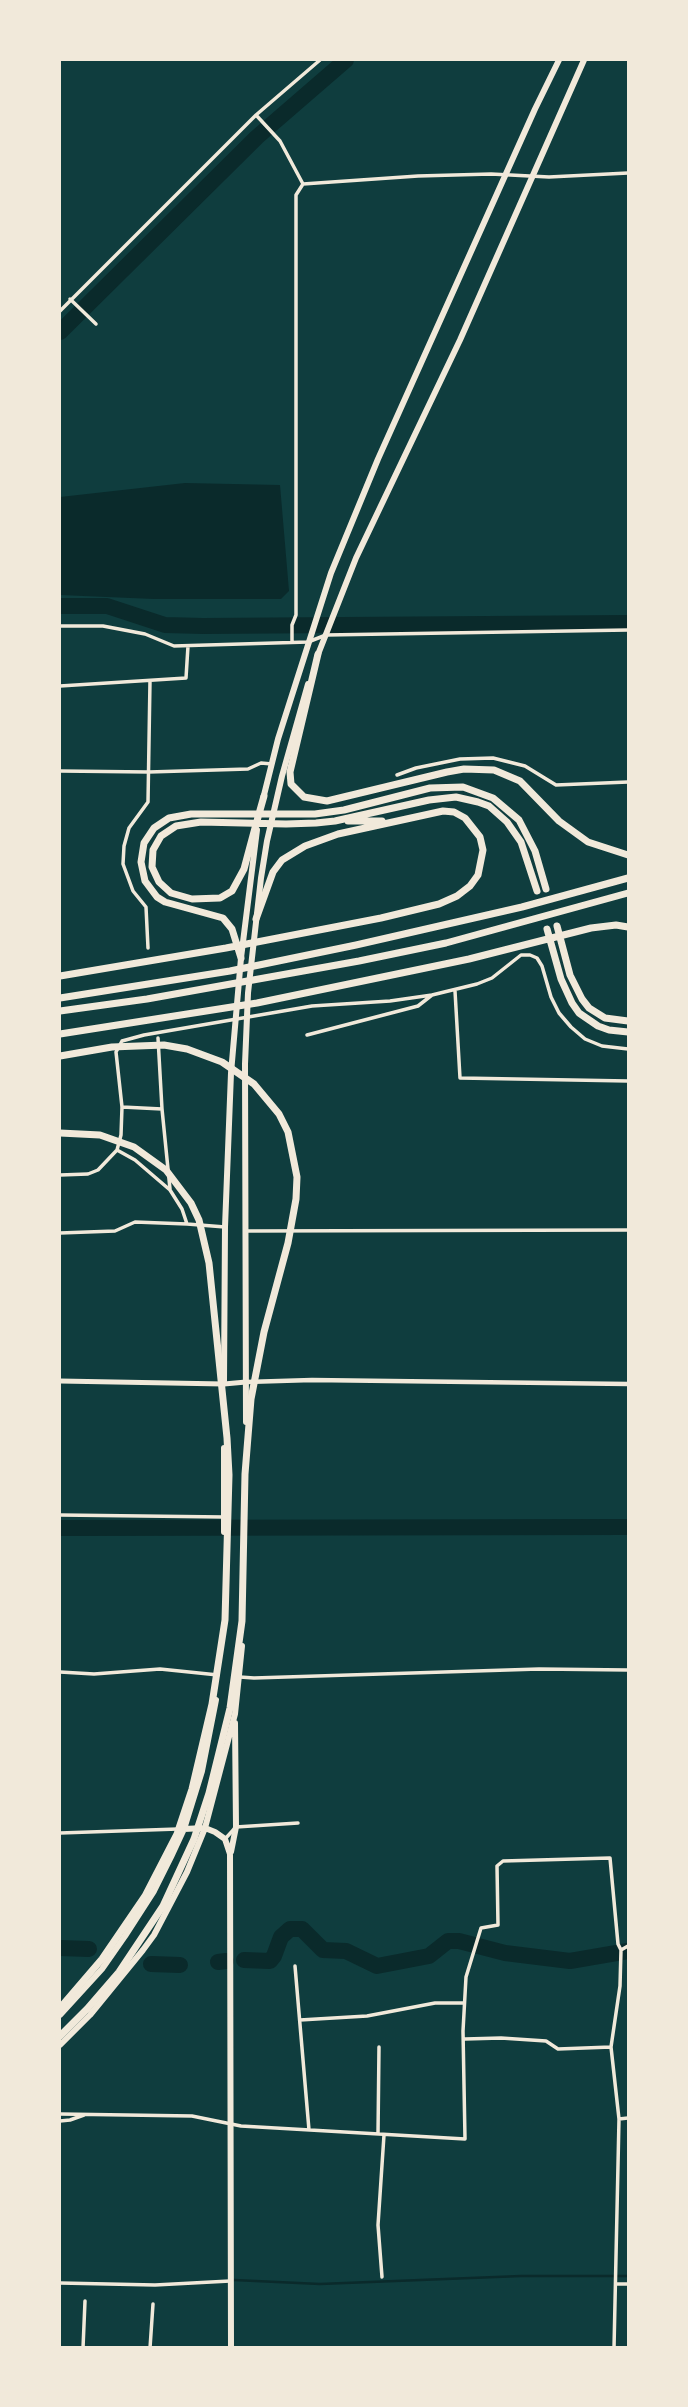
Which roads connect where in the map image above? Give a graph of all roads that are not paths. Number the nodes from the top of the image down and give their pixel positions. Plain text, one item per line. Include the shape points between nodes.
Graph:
1 (320, 60) edge
2 (559, 60) edge
3 (584, 60) edge
4 (257, 117) junction
5 (628, 173) edge
6 (506, 174) junction
7 (533, 175) junction
8 (303, 184) junction
9 (71, 301) junction
10 (60, 311) edge
11 (96, 324) dead end
12 (60, 626) edge
13 (628, 630) edge
14 (326, 635) junction
15 (292, 642) junction
16 (308, 642) junction
17 (188, 646) junction
18 (318, 654) junction
19 (150, 681) junction
20 (60, 686) edge
21 (272, 764) junction
22 (60, 771) edge
23 (149, 772) junction
24 (397, 775) dead end
25 (628, 782) edge
26 (382, 788) junction
27 (264, 796) junction
28 (341, 798) junction
29 (363, 798) junction
30 (385, 799) junction
31 (390, 809) junction
32 (344, 810) junction
33 (244, 819) junction
34 (286, 820) junction
35 (335, 821) junction
36 (365, 821) junction
37 (393, 821) junction
38 (338, 835) junction
39 (628, 855) edge
40 (628, 878) edge
41 (547, 889) dead end
42 (537, 891) dead end
43 (628, 893) edge
44 (256, 919) junction
45 (557, 926) dead end
46 (628, 927) edge
47 (547, 929) dead end
48 (148, 948) dead end
49 (241, 958) junction
50 (60, 976) edge
51 (454, 990) junction
52 (432, 995) junction
53 (60, 999) edge
54 (60, 1011) edge
55 (628, 1021) edge
56 (628, 1032) edge
57 (60, 1034) edge
58 (307, 1035) dead end
59 (158, 1038) dead end
60 (628, 1049) edge
61 (60, 1056) edge
62 (628, 1081) edge
63 (122, 1107) junction
64 (162, 1109) junction
65 (60, 1133) edge
66 (117, 1150) junction
67 (60, 1175) edge
68 (170, 1190) junction
69 (187, 1224) junction
70 (225, 1227) junction
71 (628, 1230) edge
72 (247, 1231) junction
73 (60, 1233) edge
74 (60, 1381) edge
75 (246, 1382) junction
76 (224, 1384) junction
77 (628, 1384) edge
78 (60, 1515) edge
79 (224, 1519) junction
80 (628, 1670) edge
81 (60, 1672) edge
82 (219, 1675) junction
83 (240, 1677) junction
84 (235, 1714) junction
85 (298, 1824) dead end
86 (236, 1827) junction
87 (205, 1828) junction
88 (184, 1829) junction
89 (60, 1833) edge
90 (225, 1839) junction
91 (230, 1854) junction
92 (628, 1946) edge
93 (621, 1950) junction
94 (295, 1966) dead end
95 (464, 2003) junction
96 (60, 2008) edge
97 (60, 2015) edge
98 (300, 2020) junction
99 (60, 2036) edge
100 (465, 2039) junction
101 (60, 2045) edge
102 (379, 2047) dead end
103 (611, 2047) junction
104 (89, 2113) junction
105 (60, 2114) edge
106 (628, 2118) edge
107 (619, 2119) junction
108 (60, 2120) edge
109 (232, 2123) junction
110 (309, 2130) junction
111 (378, 2134) junction
112 (384, 2134) junction
113 (382, 2277) dead end
114 (232, 2281) junction
115 (616, 2281) junction
116 (60, 2283) edge
117 (628, 2284) edge
118 (85, 2301) dead end
119 (153, 2304) dead end
120 (83, 2347) edge
121 (150, 2347) edge
122 (231, 2347) edge
123 (614, 2347) edge

1 - 4 street
2 - 6 highway
3 - 7 highway
4 - 8 street via 277,138
4 - 9 street
5 - 7 street
6 - 7 street
6 - 8 street
6 - 16 highway via 378,459
7 - 14 highway via 356,558
8 - 15 street via 296,195 296,615
9 - 10 street
9 - 11 street
12 - 17 street via 103,626
13 - 14 street
14 - 16 street
14 - 18 highway
15 - 16 street
15 - 17 street
16 - 21 highway
17 - 19 street via 186,678
18 - 28 highway via 290,779 304,797 319,801
18 - 44 highway via 282,776
19 - 20 street
19 - 23 street
21 - 23 street
21 - 27 highway
22 - 23 street
23 - 48 street via 148,802 129,828 123,864 133,891 146,907
24 - 25 street via 460,759 493,758 525,766 555,785
26 - 28 highway
26 - 29 highway
26 - 39 highway via 464,769 494,770 520,781 559,821 588,842
27 - 33 highway via 244,869 232,891 219,898 192,899 171,893 159,882 152,867 153,850 168,830
27 - 49 highway
28 - 29 highway
29 - 30 highway
29 - 32 highway
30 - 32 highway
30 - 41 highway via 453,786 493,798 524,829
31 - 35 highway
31 - 36 highway
31 - 42 highway via 456,797 489,807 521,842
32 - 34 highway
33 - 34 highway
33 - 49 highway via 191,814 169,818 148,835 141,853 145,881 157,897 216,914 228,923
34 - 35 highway
35 - 36 highway
36 - 37 highway
36 - 38 highway
37 - 38 highway
37 - 50 highway via 443,811 465,818 480,837 482,850 478,874 470,886 439,904
38 - 44 highway via 282,860 265,888
40 - 53 highway via 522,907 260,965
43 - 54 highway via 421,948
44 - 72 highway via 246,1027
45 - 55 highway via 570,975 582,999 606,1018
46 - 57 highway via 603,926 221,1010
47 - 56 highway via 561,979 579,1013 598,1027
49 - 70 highway
51 - 52 street
51 - 60 street via 492,978 521,955 530,955 537,958 555,1005 571,1027 602,1046
51 - 62 street via 460,1078
52 - 58 street via 418,1006
52 - 63 street via 257,1014 122,1041 116,1052
59 - 64 street
61 - 99 highway via 164,1045 230,1067 254,1084 279,1114 294,1154 296,1199 251,1399 242,1621 230,1708 209,1793 163,1906 119,1972
63 - 64 street
63 - 66 street
64 - 68 street
65 - 96 highway via 116,1139 143,1152 166,1170 191,1203 209,1263 228,1438 225,1620 192,1788 177,1834 145,1896 102,1959
66 - 67 street via 98,1170
66 - 68 street
68 - 69 street
69 - 70 street
69 - 73 street via 135,1222 115,1231
70 - 76 highway
71 - 72 street
72 - 75 highway
74 - 76 main road
75 - 76 main road
75 - 77 street
75 - 83 highway
76 - 79 highway
78 - 79 street
79 - 82 highway
80 - 83 street
81 - 82 street via 160,1669
82 - 88 highway via 205,1758
83 - 84 highway
84 - 86 highway
84 - 87 highway
85 - 86 street
86 - 90 street
86 - 91 highway
87 - 88 highway
87 - 90 highway
87 - 101 highway via 154,1935
88 - 89 street
88 - 97 highway via 154,1891 125,1936
90 - 91 highway
91 - 109 highway
92 - 93 street
93 - 95 street via 610,1858 503,1861 497,1866 498,1925 481,1928 466,1977
93 - 103 street
94 - 98 street
95 - 98 street
95 - 100 street
98 - 110 street
100 - 103 street via 546,2041 558,2049
100 - 112 street via 465,2139
102 - 111 street
103 - 107 street
104 - 105 street
104 - 108 street
104 - 109 street via 192,2116
106 - 107 street
107 - 115 street
109 - 110 street
109 - 114 highway
110 - 111 street
111 - 112 street
112 - 113 street via 378,2225
114 - 116 street
114 - 122 highway
115 - 117 street
115 - 123 street
118 - 120 street
119 - 121 street

